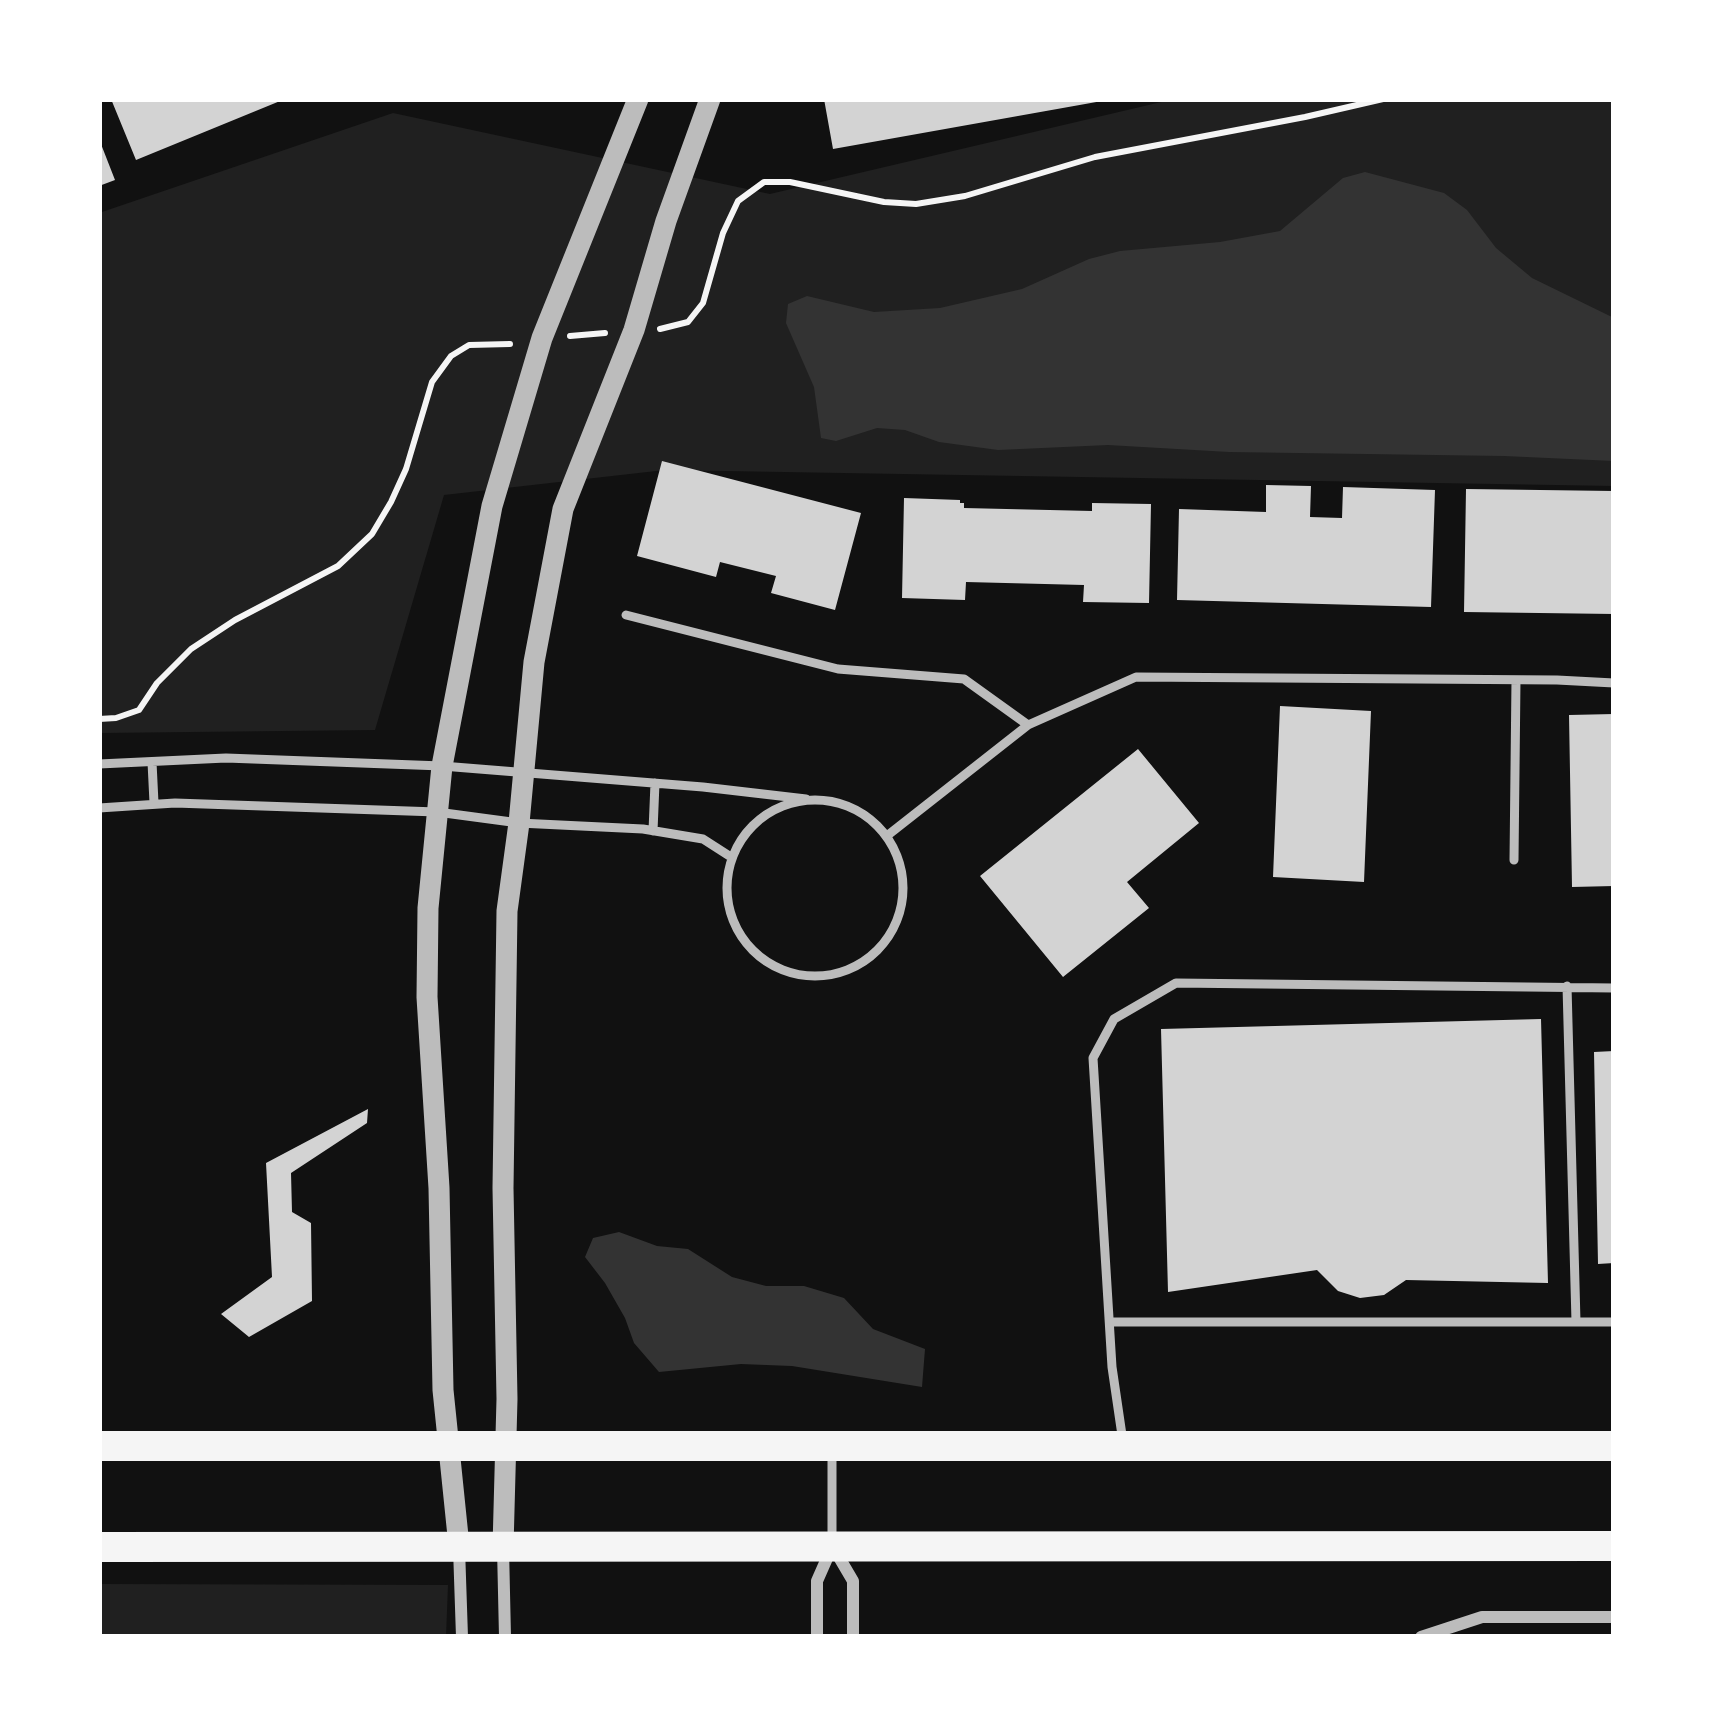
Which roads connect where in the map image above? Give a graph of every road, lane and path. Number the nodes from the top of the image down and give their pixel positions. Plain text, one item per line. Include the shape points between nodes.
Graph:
1 (638, 99) edge
2 (710, 99) edge
3 (1383, 99) edge
4 (634, 330) junction
5 (542, 338) junction
6 (626, 615) dead end
7 (1516, 680) junction
8 (1614, 683) edge
9 (99, 719) edge
10 (1028, 725) junction
11 (152, 762) junction
12 (99, 764) edge
13 (442, 766) junction
14 (525, 772) junction
15 (655, 783) junction
16 (806, 799) junction
17 (154, 803) junction
18 (99, 808) edge
19 (437, 812) junction
20 (519, 824) junction
21 (653, 831) junction
22 (888, 835) junction
23 (731, 857) junction
24 (1514, 860) dead end
25 (1567, 986) junction
26 (1614, 988) edge
27 (1110, 1322) junction
28 (1576, 1322) junction
29 (1614, 1322) edge
30 (449, 1445) junction
31 (506, 1445) junction
32 (99, 1446) edge
33 (1614, 1446) edge
34 (1124, 1447) junction
35 (832, 1448) junction
36 (459, 1546) junction
37 (832, 1546) junction
38 (1614, 1546) edge
39 (99, 1547) edge
40 (502, 1547) junction
41 (1614, 1617) edge
42 (462, 1637) edge
43 (505, 1637) edge
44 (817, 1637) edge
45 (853, 1637) edge
46 (1421, 1637) edge

1 - 5 street
2 - 4 street
3 - 4 path via 1095,157 916,204 764,182 738,201 704,303 688,322
4 - 5 path
4 - 14 street via 563,509 534,662
5 - 9 path via 469,345 451,356 432,382 406,469 372,534 338,566 191,649 140,710
5 - 13 street via 492,506
6 - 10 lane via 838,668 964,679
7 - 8 lane
7 - 10 lane via 1136,677
7 - 24 lane
10 - 22 lane
11 - 12 lane
11 - 13 lane
11 - 17 lane
13 - 14 lane
13 - 19 street
14 - 15 lane
14 - 20 street
15 - 16 lane
15 - 21 lane
16 - 22 lane via 851,806
16 - 23 lane via 774,808
17 - 18 lane
17 - 19 lane
19 - 20 lane
19 - 30 street via 427,997
20 - 21 lane
20 - 31 street via 507,911
21 - 23 lane via 703,839
22 - 23 lane via 905,884 892,934 854,969 819,975 802,977 754,955 728,910
25 - 26 lane
25 - 27 lane via 1176,983 1114,1019 1094,1058
25 - 28 lane
27 - 28 lane
27 - 34 lane
28 - 29 lane
30 - 31 main road
30 - 32 main road
30 - 36 street
31 - 35 main road
31 - 40 street
33 - 34 main road
34 - 35 main road
35 - 37 lane
36 - 39 main road
36 - 40 main road
36 - 42 street
37 - 38 main road
37 - 40 main road
37 - 44 street via 817,1581
37 - 45 street via 853,1581
40 - 43 street
41 - 46 street via 1482,1617

